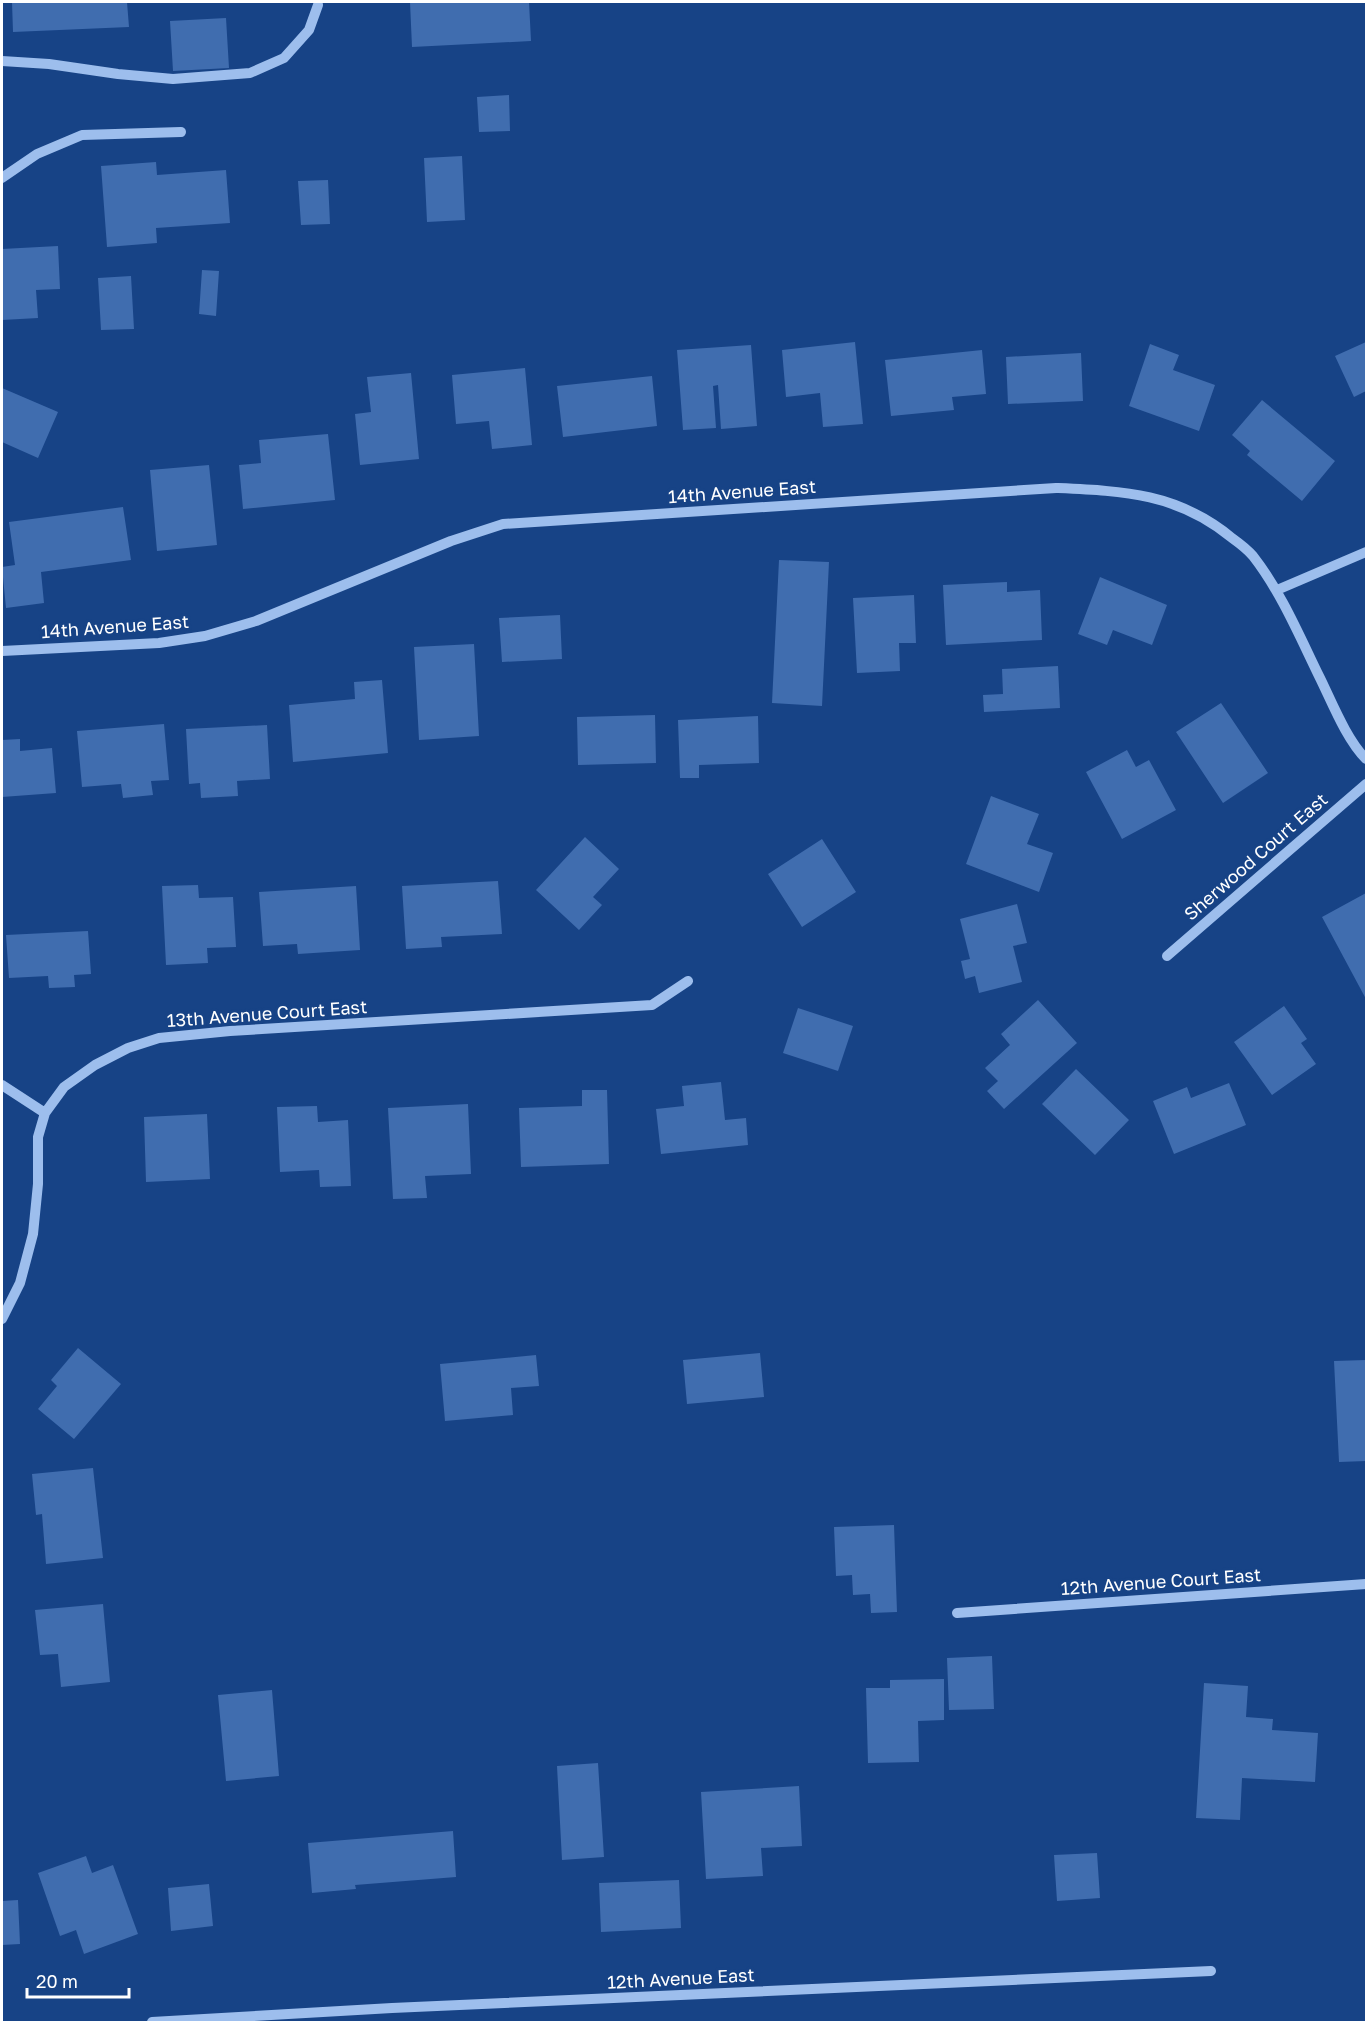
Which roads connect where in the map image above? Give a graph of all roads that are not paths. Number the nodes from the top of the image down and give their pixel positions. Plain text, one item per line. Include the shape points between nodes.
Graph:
1 (318, 5) dead end
2 (2, 61) edge
3 (181, 132) dead end
4 (2, 178) edge
5 (1366, 552) edge
6 (1276, 590) junction
7 (2, 651) edge
8 (1366, 759) edge
9 (1366, 784) edge
10 (1167, 956) dead end
11 (688, 981) dead end
12 (2, 1085) edge
13 (45, 1113) junction
14 (2, 1319) edge
15 (1366, 1584) edge
16 (957, 1613) dead end
17 (1211, 1971) dead end
18 (152, 2022) edge

1 - 2 street via 309,30 284,58 250,73 173,78
3 - 4 street via 82,135 37,154
5 - 6 street
6 - 7 street, 14th Avenue East via 1251,554 1213,522 1186,508 1122,492 1056,488 503,524 451,541 256,621 205,636 159,644
6 - 8 street, 14th Avenue East via 1344,725
9 - 10 street, Sherwood Court East
11 - 13 street, 13th Avenue Court East via 652,1005 159,1038 95,1065 64,1087
12 - 13 street
13 - 14 street, 13th Avenue Court East via 38,1137 33,1234 20,1283
15 - 16 street, 12th Avenue Court East
17 - 18 street, 12th Avenue East

